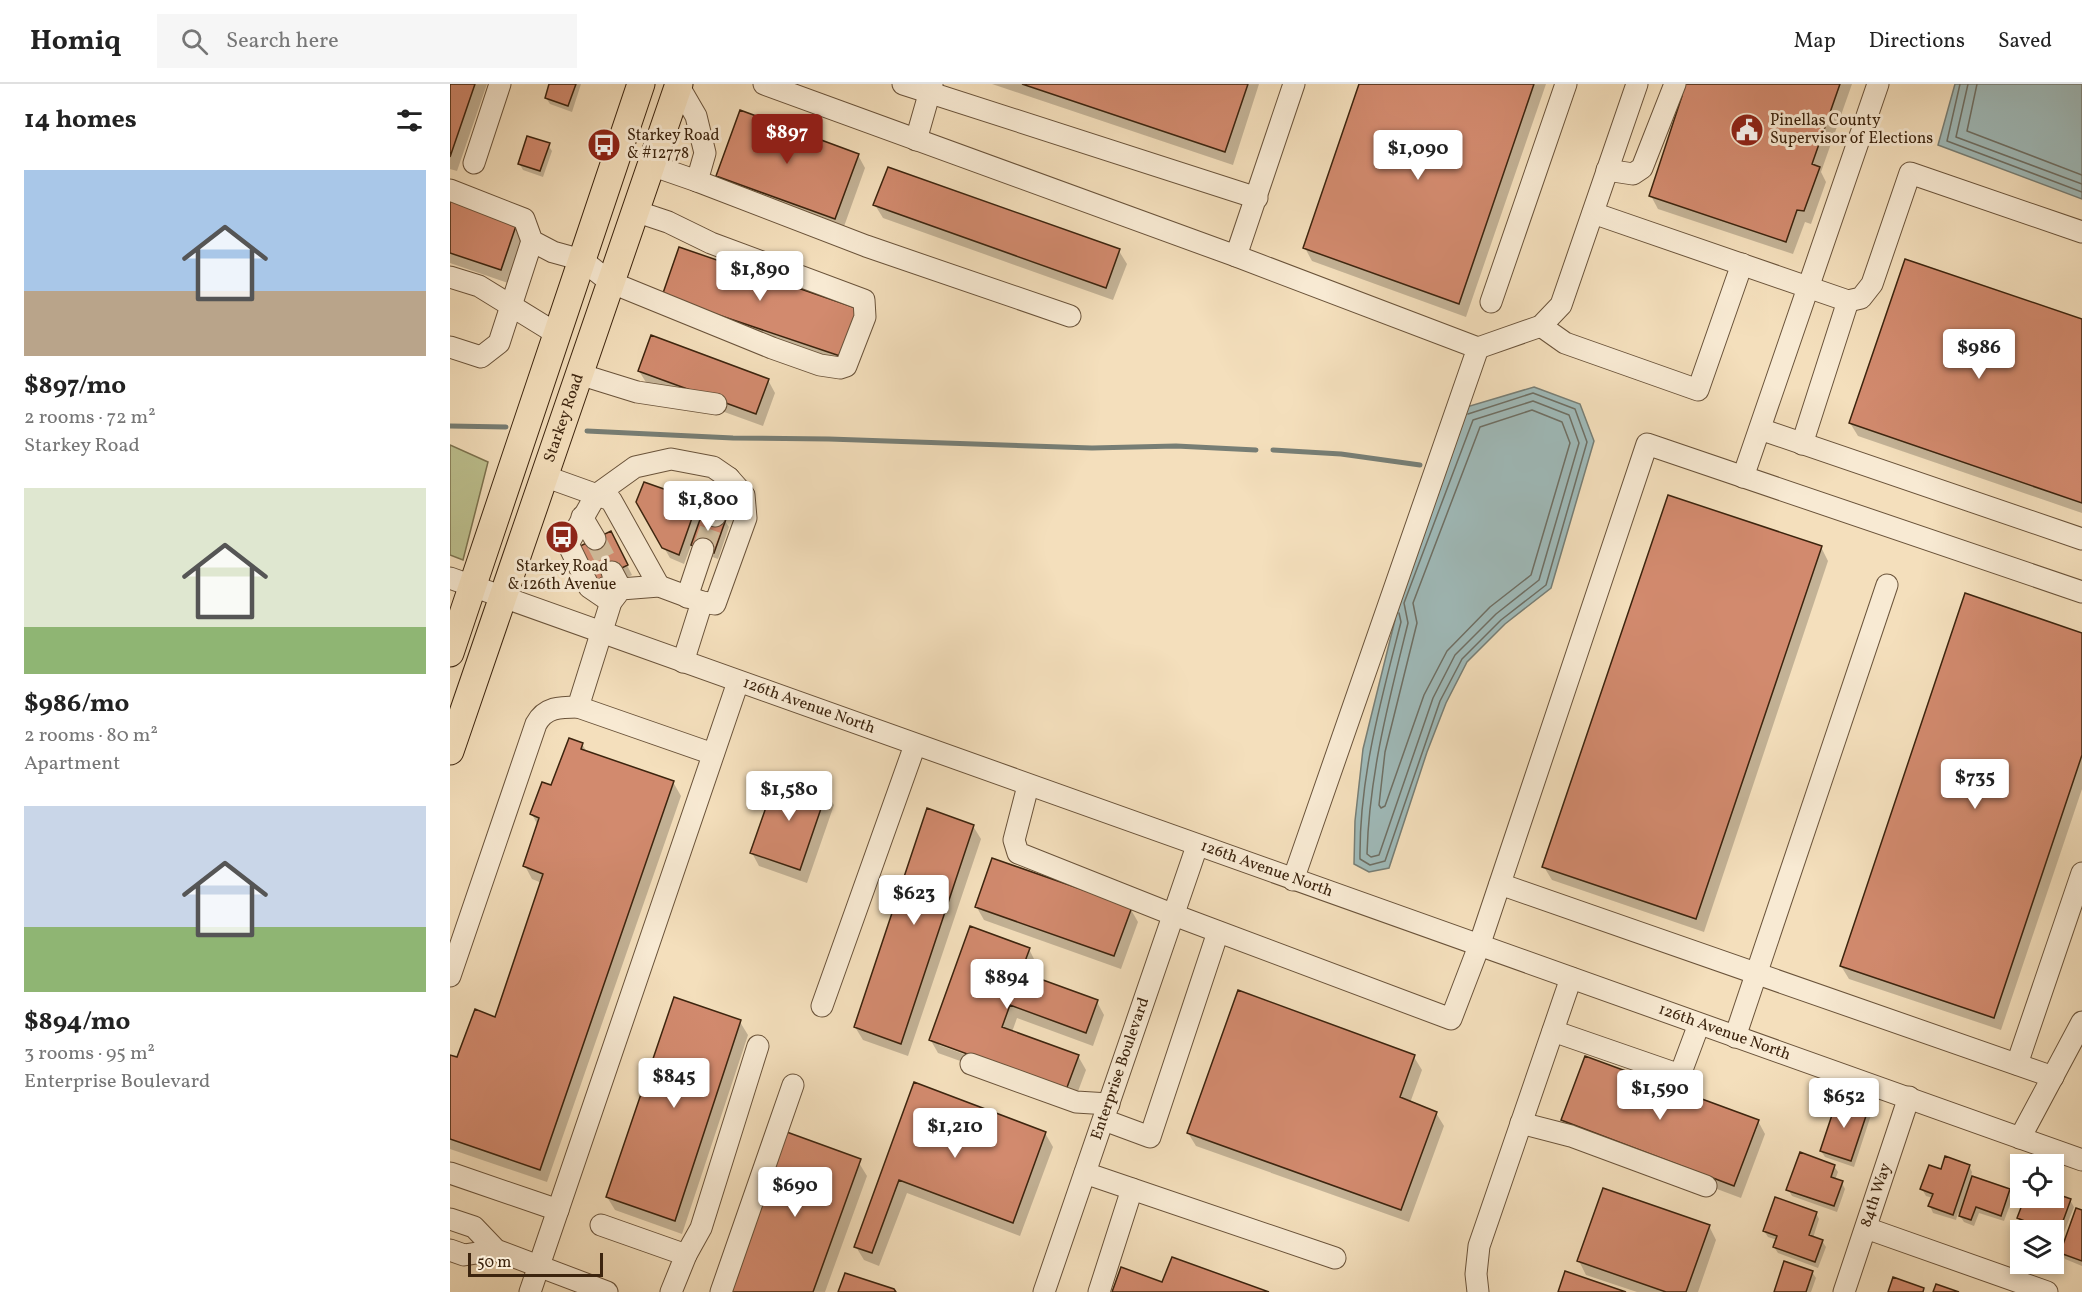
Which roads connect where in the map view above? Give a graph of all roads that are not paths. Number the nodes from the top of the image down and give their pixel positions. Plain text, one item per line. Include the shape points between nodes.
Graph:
1 (500, 84) edge
2 (641, 84) edge
3 (678, 84) edge
4 (764, 84) edge
5 (903, 84) edge
6 (1294, 84) edge
7 (1566, 84) edge
8 (1637, 84) edge
9 (1675, 84) edge
10 (1878, 84) edge
11 (931, 88) edge
12 (916, 140) junction
13 (474, 163) dead end
14 (651, 165) junction
15 (1607, 170) junction
16 (696, 181) junction
17 (450, 190) edge
18 (1257, 198) junction
19 (635, 211) junction
20 (1593, 213) junction
21 (2082, 232) edge
22 (532, 241) junction
23 (1236, 256) junction
24 (582, 260) junction
25 (1742, 264) junction
26 (450, 277) edge
27 (610, 282) junction
28 (1809, 287) junction
29 (1848, 301) junction
30 (1491, 302) dead end
31 (509, 304) junction
32 (1070, 316) dead end
33 (1541, 326) junction
34 (557, 334) junction
35 (450, 347) edge
36 (1478, 348) junction
37 (579, 374) junction
38 (716, 404) dead end
39 (1760, 429) junction
40 (1802, 444) junction
41 (544, 476) junction
42 (1743, 477) junction
43 (729, 478) junction
44 (596, 495) junction
45 (716, 516) tunnel mouth
46 (582, 517) junction
47 (595, 539) tunnel mouth
48 (2082, 539) edge
49 (703, 549) tunnel mouth
50 (461, 582) edge
51 (1887, 585) dead end
52 (659, 586) junction
53 (615, 588) junction
54 (2082, 592) edge
55 (502, 597) junction
56 (695, 600) junction
57 (602, 633) junction
58 (450, 653) edge
59 (683, 662) junction
60 (738, 682) junction
61 (578, 707) junction
62 (915, 745) junction
63 (450, 751) edge
64 (714, 754) junction
65 (1028, 786) junction
66 (1197, 846) junction
67 (2082, 873) edge
68 (1293, 880) junction
69 (1500, 884) junction
70 (1174, 915) junction
71 (1218, 932) junction
72 (1479, 946) junction
73 (1756, 973) junction
74 (450, 976) edge
75 (1571, 978) junction
76 (822, 1006) dead end
77 (2082, 1023) edge
78 (1699, 1024) junction
79 (1553, 1030) junction
80 (1735, 1037) junction
81 (758, 1046) dead end
82 (971, 1064) dead end
83 (2017, 1064) junction
84 (2053, 1077) junction
85 (793, 1085) dead end
86 (1909, 1097) junction
87 (1106, 1112) junction
88 (1521, 1123) junction
89 (2020, 1138) junction
90 (2082, 1160) edge
91 (450, 1173) edge
92 (1085, 1173) junction
93 (1706, 1186) dead end
94 (1132, 1189) junction
95 (558, 1210) junction
96 (450, 1219) edge
97 (601, 1225) dead end
98 (1866, 1228) junction
99 (450, 1250) edge
100 (496, 1250) junction
101 (686, 1255) junction
102 (1335, 1258) dead end
103 (539, 1267) junction
104 (530, 1292) edge
105 (607, 1292) edge
106 (672, 1292) edge
107 (721, 1292) edge
108 (1044, 1292) edge
109 (1099, 1292) edge
110 (1478, 1292) edge
111 (1844, 1292) edge
112 (2048, 1292) edge

1 - 13 street
2 - 24 main road, Starkey Road
3 - 14 main road, Starkey Road
3 - 16 street via 696,116 705,153
4 - 12 street
5 - 11 street
6 - 18 street
7 - 30 street
8 - 15 street
9 - 15 street via 1642,168 1633,174
10 - 28 street
11 - 12 street
11 - 18 street
12 - 23 street
14 - 16 street
14 - 19 main road, Starkey Road
15 - 20 street
16 - 32 street via 866,246
17 - 22 street via 524,219
18 - 23 street
19 - 27 main road, Starkey Road
19 - 27 street via 864,300 865,317 846,366 840,368 772,348
20 - 25 street
20 - 33 street via 1561,305
21 - 29 street via 1910,173 1872,284 1861,298
22 - 24 street
22 - 31 street
23 - 36 street
24 - 27 street
24 - 34 main road, Starkey Road
25 - 28 street
25 - 33 street via 1698,390 1565,343
26 - 31 street via 479,286
27 - 37 main road, Starkey Road
28 - 29 street
28 - 39 street
29 - 40 street
31 - 34 street
31 - 35 street via 499,342 481,357
33 - 36 street
34 - 50 main road, Starkey Road
36 - 68 street
37 - 38 street via 637,392
37 - 41 main road, Starkey Road
39 - 40 street
39 - 42 street
40 - 48 street
41 - 44 street
41 - 55 main road, Starkey Road
42 - 54 street
42 - 69 street via 1647,444
43 - 44 street via 713,467 671,459 635,466
43 - 45 street
43 - 56 street via 744,495 746,518 715,604
44 - 46 street
44 - 52 street via 611,500
46 - 47 street
46 - 53 street via 568,543 589,587
49 - 56 street
50 - 55 street, 126th Avenue North
50 - 58 main road, Starkey Road
51 - 73 street
52 - 53 street
52 - 56 street
53 - 57 street
55 - 57 street, 126th Avenue North
55 - 63 main road, Starkey Road
56 - 59 street
57 - 59 street, 126th Avenue North
57 - 61 street
59 - 60 street, 126th Avenue North
60 - 62 street, 126th Avenue North
60 - 64 street
61 - 64 street
61 - 74 street via 550,709 536,724
62 - 65 street, 126th Avenue North
62 - 76 street
64 - 95 street
65 - 66 street, 126th Avenue North
65 - 70 street via 1014,840 1018,853
66 - 68 street, 126th Avenue North
66 - 70 street, Enterprise Boulevard
67 - 83 street
68 - 72 street, 126th Avenue North
69 - 72 street
69 - 73 street
70 - 71 street
70 - 87 street, Enterprise Boulevard
71 - 72 street via 1451,1019
71 - 87 street via 1150,1137
72 - 75 street, 126th Avenue North
73 - 80 street
73 - 83 street
75 - 78 street, 126th Avenue North
75 - 79 street
77 - 84 street
78 - 79 street via 1680,1075
78 - 80 street, 126th Avenue North
79 - 88 street
80 - 86 street, 126th Avenue North
81 - 101 street via 701,1228
82 - 87 street
83 - 84 street
84 - 89 street
85 - 107 street
86 - 89 street, 126th Avenue North
86 - 98 street, 84th Way
87 - 92 street, Enterprise Boulevard
88 - 93 street via 1571,1136
88 - 110 street via 1479,1246
89 - 90 street, 126th Avenue North
91 - 95 street
92 - 94 street
92 - 108 street, Enterprise Boulevard
94 - 102 street
94 - 109 street
95 - 103 street
96 - 100 street via 474,1227
97 - 101 street
98 - 111 street, 84th Way
98 - 112 street
99 - 100 street via 464,1255
100 - 103 street
101 - 106 street
103 - 104 street
103 - 105 street

